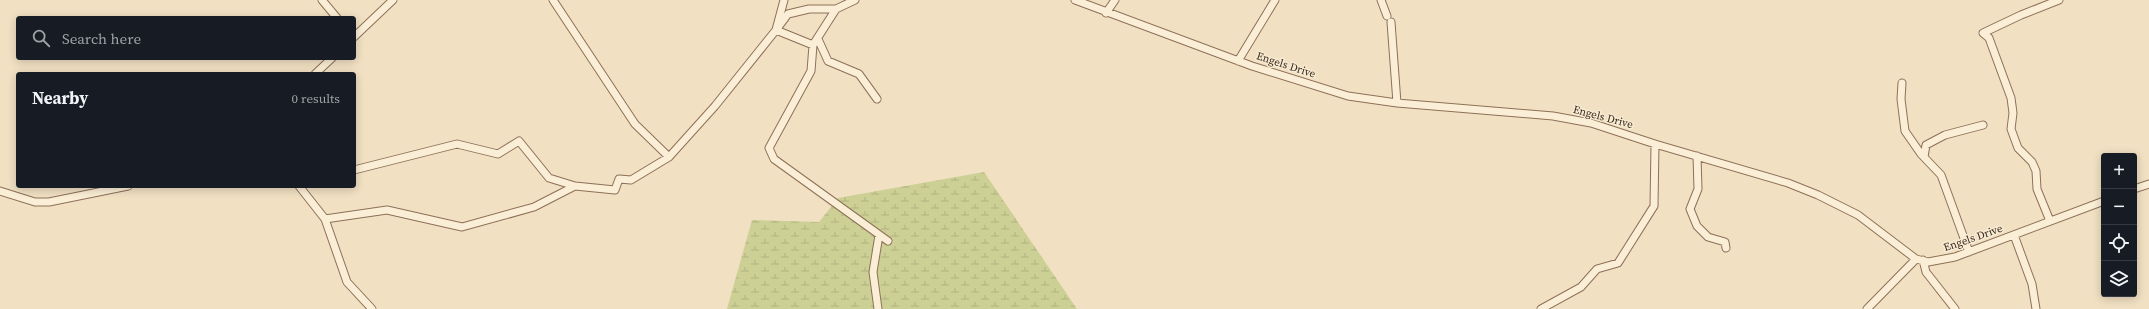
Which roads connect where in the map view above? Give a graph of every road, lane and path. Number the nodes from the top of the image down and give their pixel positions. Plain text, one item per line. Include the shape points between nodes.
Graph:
1 (322, 0) edge
2 (393, 0) edge
3 (553, 0) edge
4 (784, 0) edge
5 (855, 0) edge
6 (1075, 0) edge
7 (1115, 0) edge
8 (1274, 0) edge
9 (1381, 0) edge
10 (2059, 0) edge
11 (836, 9) junction
12 (1106, 13) junction
13 (335, 16) edge
14 (776, 30) junction
15 (356, 35) edge
16 (816, 42) junction
17 (330, 60) edge
18 (1238, 61) junction
19 (317, 72) edge
20 (1902, 83) dead end
21 (876, 99) dead end
22 (1397, 103) junction
23 (1983, 125) dead end
24 (1655, 144) junction
25 (1697, 156) junction
26 (669, 157) junction
27 (1924, 157) junction
28 (356, 170) edge
29 (2149, 184) edge
30 (575, 186) junction
31 (118, 188) edge
32 (301, 188) edge
33 (2137, 188) edge
34 (0, 192) edge
35 (2101, 202) edge
36 (325, 219) junction
37 (2050, 221) junction
38 (879, 235) junction
39 (2014, 235) junction
40 (888, 241) dead end
41 (1726, 248) dead end
42 (1969, 252) junction
43 (1919, 260) junction
44 (372, 309) edge
45 (878, 309) edge
46 (1541, 309) edge
47 (1867, 309) edge
48 (1954, 309) edge
49 (2036, 309) edge

1 - 13 street
2 - 15 street
3 - 26 street via 636,124
4 - 14 street
5 - 11 street
6 - 12 street, Engels Drive
7 - 12 street
8 - 18 street
9 - 22 street via 1389,19
10 - 37 street via 1983,33 1989,38 2011,98 2011,129 2018,148 2032,162 2036,171 2037,190
11 - 14 street via 810,9 788,14
11 - 16 street
12 - 18 street, Engels Drive
14 - 16 street
14 - 26 street via 715,106
16 - 21 street via 828,61 859,74
16 - 38 street via 811,71 769,148 774,159
17 - 19 street
18 - 22 street, Engels Drive via 1310,86 1348,96
20 - 27 street via 1901,99 1906,131
22 - 24 street, Engels Drive via 1553,116 1591,123
23 - 27 street via 1945,135 1926,145
24 - 25 street, Engels Drive
24 - 46 street via 1654,206 1618,263 1597,269 1581,286
25 - 41 street via 1698,189 1690,208 1696,226 1708,237 1726,242
25 - 43 street, Engels Drive via 1788,183 1818,195 1858,215
26 - 30 street via 631,180 619,179 615,190
27 - 42 street via 1941,175
28 - 30 street via 458,144 498,154 519,141 549,178
29 - 33 street
30 - 36 street via 534,207 462,227 387,210
31 - 34 street via 50,202 35,202
32 - 36 street
35 - 37 street, Engels Drive
36 - 44 street via 347,282
37 - 39 street, Engels Drive
38 - 40 street
38 - 45 street via 873,272
39 - 42 street, Engels Drive
39 - 49 street via 2032,284
42 - 43 street, Engels Drive via 1938,261
43 - 47 street
43 - 48 street

